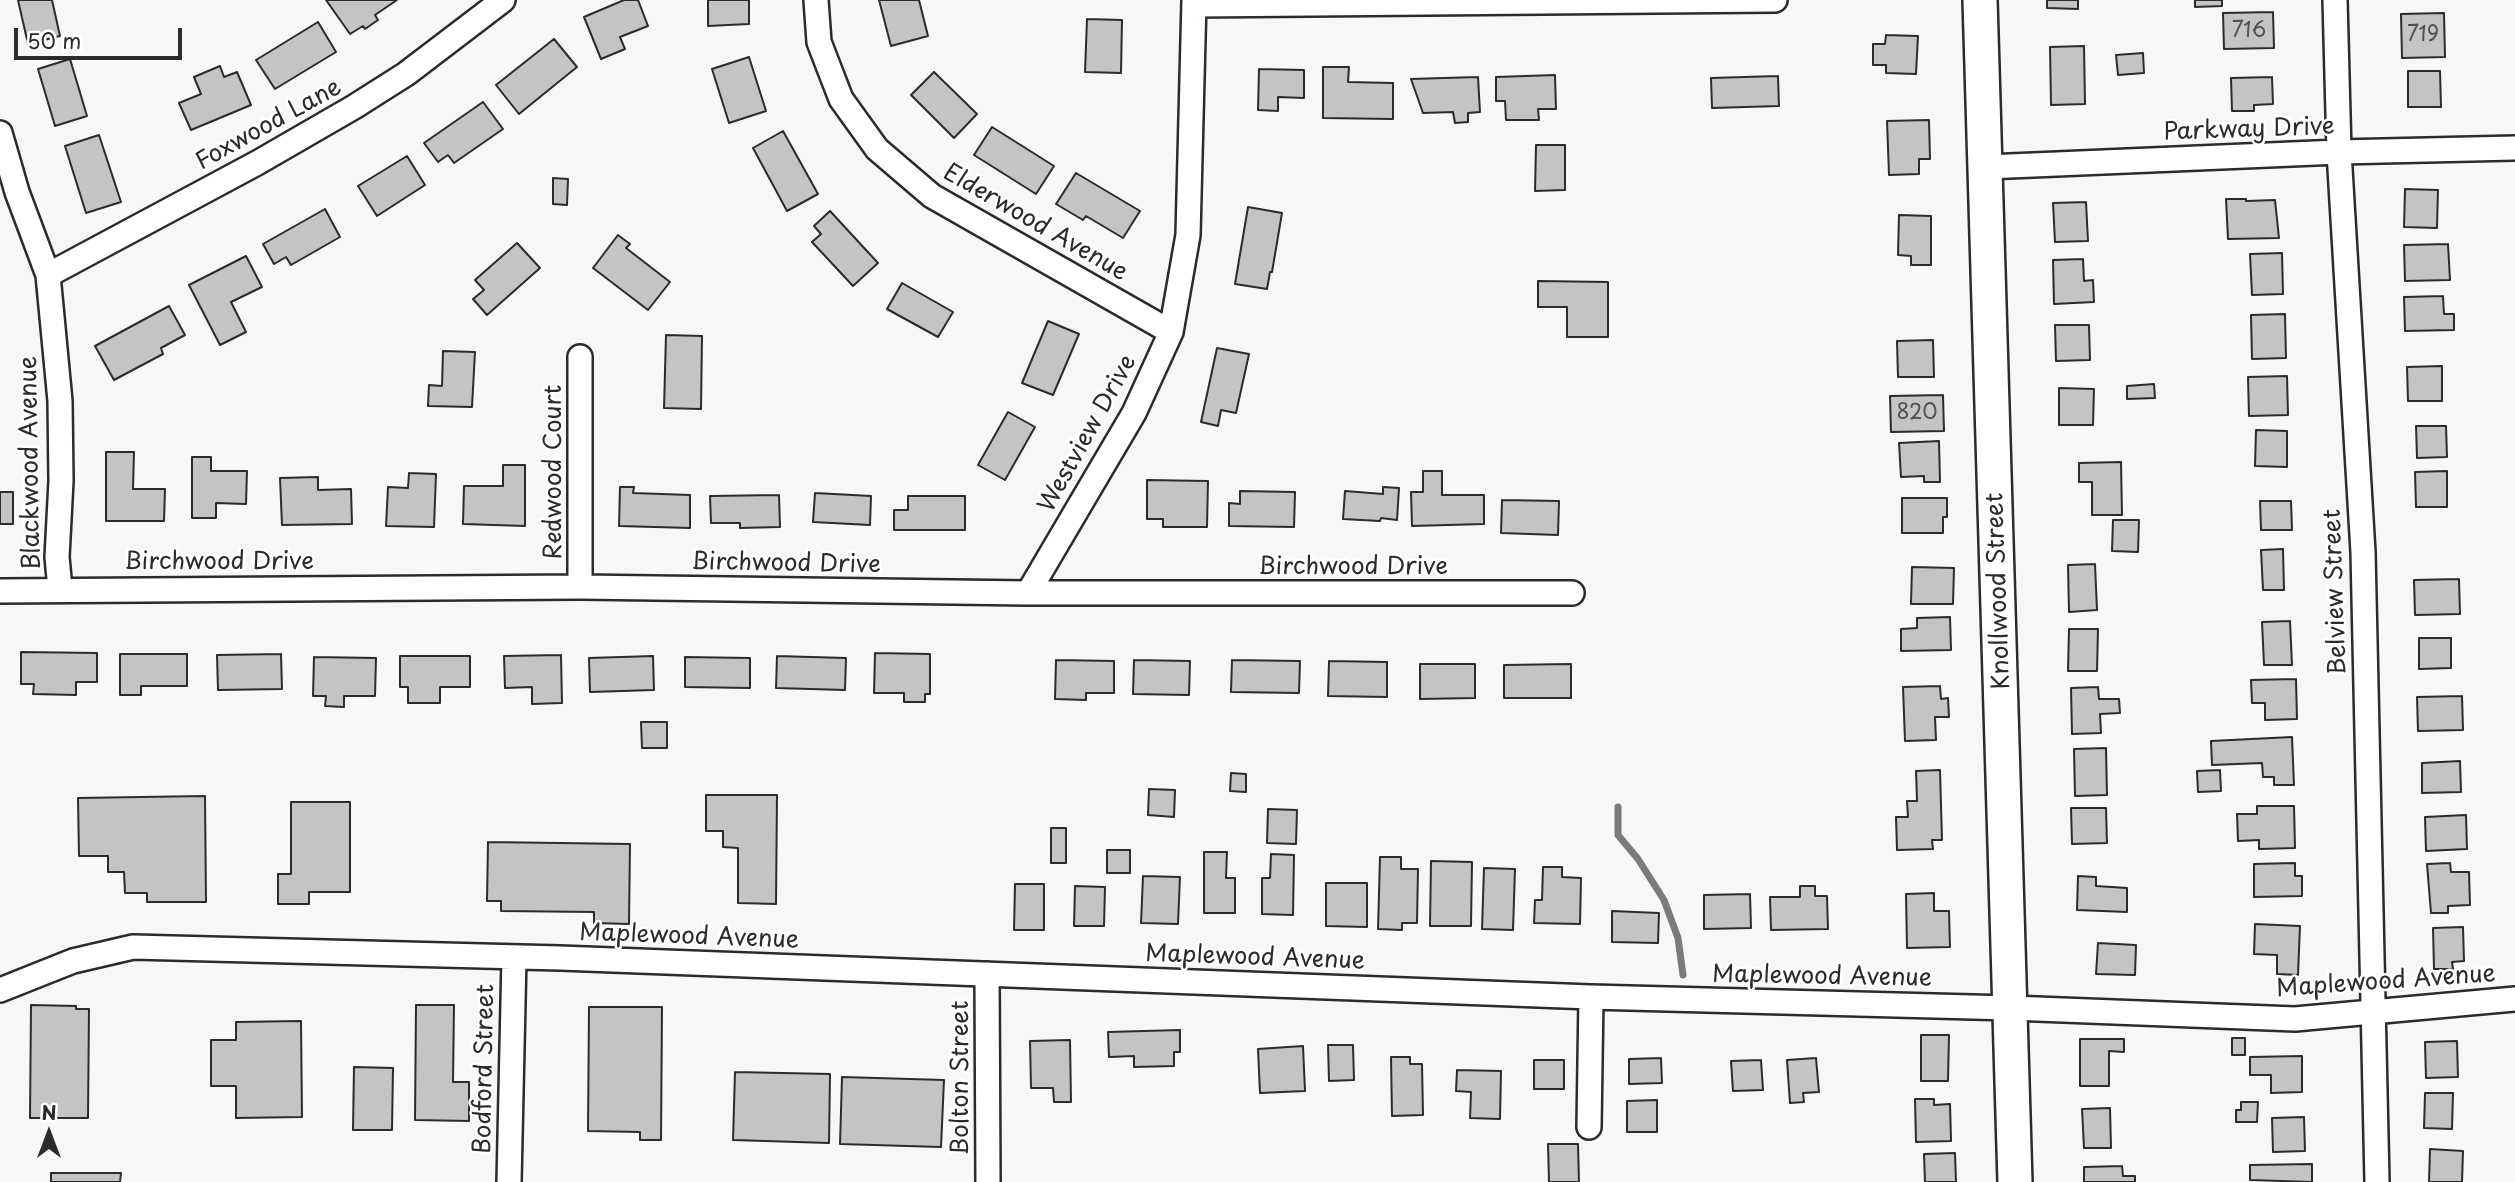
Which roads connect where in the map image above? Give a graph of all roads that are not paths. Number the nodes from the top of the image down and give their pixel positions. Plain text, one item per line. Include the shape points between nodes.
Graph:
1 (503, 0) edge
2 (816, 0) edge
3 (1774, 0) edge
4 (1980, 0) edge
5 (2335, 0) edge
6 (1194, 2) edge
7 (0, 133) edge
8 (2515, 148) edge
9 (2339, 152) junction
10 (1986, 167) junction
11 (48, 275) junction
12 (1171, 332) junction
13 (580, 357) dead end
14 (580, 587) junction
15 (60, 589) junction
16 (0, 591) edge
17 (1028, 593) junction
18 (1572, 593) dead end
19 (514, 957) junction
20 (987, 974) junction
21 (0, 990) edge
22 (1591, 997) junction
23 (2515, 999) edge
24 (2011, 1008) junction
25 (2374, 1013) junction
26 (1589, 1127) dead end
27 (509, 1182) edge
28 (988, 1182) edge
29 (2015, 1182) edge
30 (2377, 1182) edge

1 - 11 street, Foxwood Lane via 406,74 354,107
2 - 12 street, Elderwood Avenue via 819,42 841,99 877,149 932,196
3 - 6 street
4 - 10 main road, Knollwood Street
5 - 9 street, Belview Street
6 - 12 street, Westview Drive via 1188,235
7 - 11 street, Blackwood Avenue
8 - 9 street, Parkway Drive
9 - 10 street, Parkway Drive
9 - 25 street, Belview Street via 2363,552
10 - 24 main road, Knollwood Street
11 - 15 street, Blackwood Avenue via 61,401
12 - 17 street, Westview Drive via 1134,413
13 - 14 street, Redwood Court
14 - 15 street, Birchwood Drive
14 - 17 street, Birchwood Drive
15 - 16 street, Birchwood Drive
17 - 18 street, Birchwood Drive
19 - 20 street, Maplewood Avenue
19 - 21 street, Maplewood Avenue via 133,947 74,961
19 - 27 street, Bodford Street
20 - 22 street, Maplewood Avenue
20 - 28 street, Bolton Street
22 - 24 street, Maplewood Avenue
22 - 26 street
23 - 25 street, Maplewood Avenue
24 - 25 street, Maplewood Avenue via 2295,1018
24 - 29 main road, Knollwood Street
25 - 30 street, Belview Street

